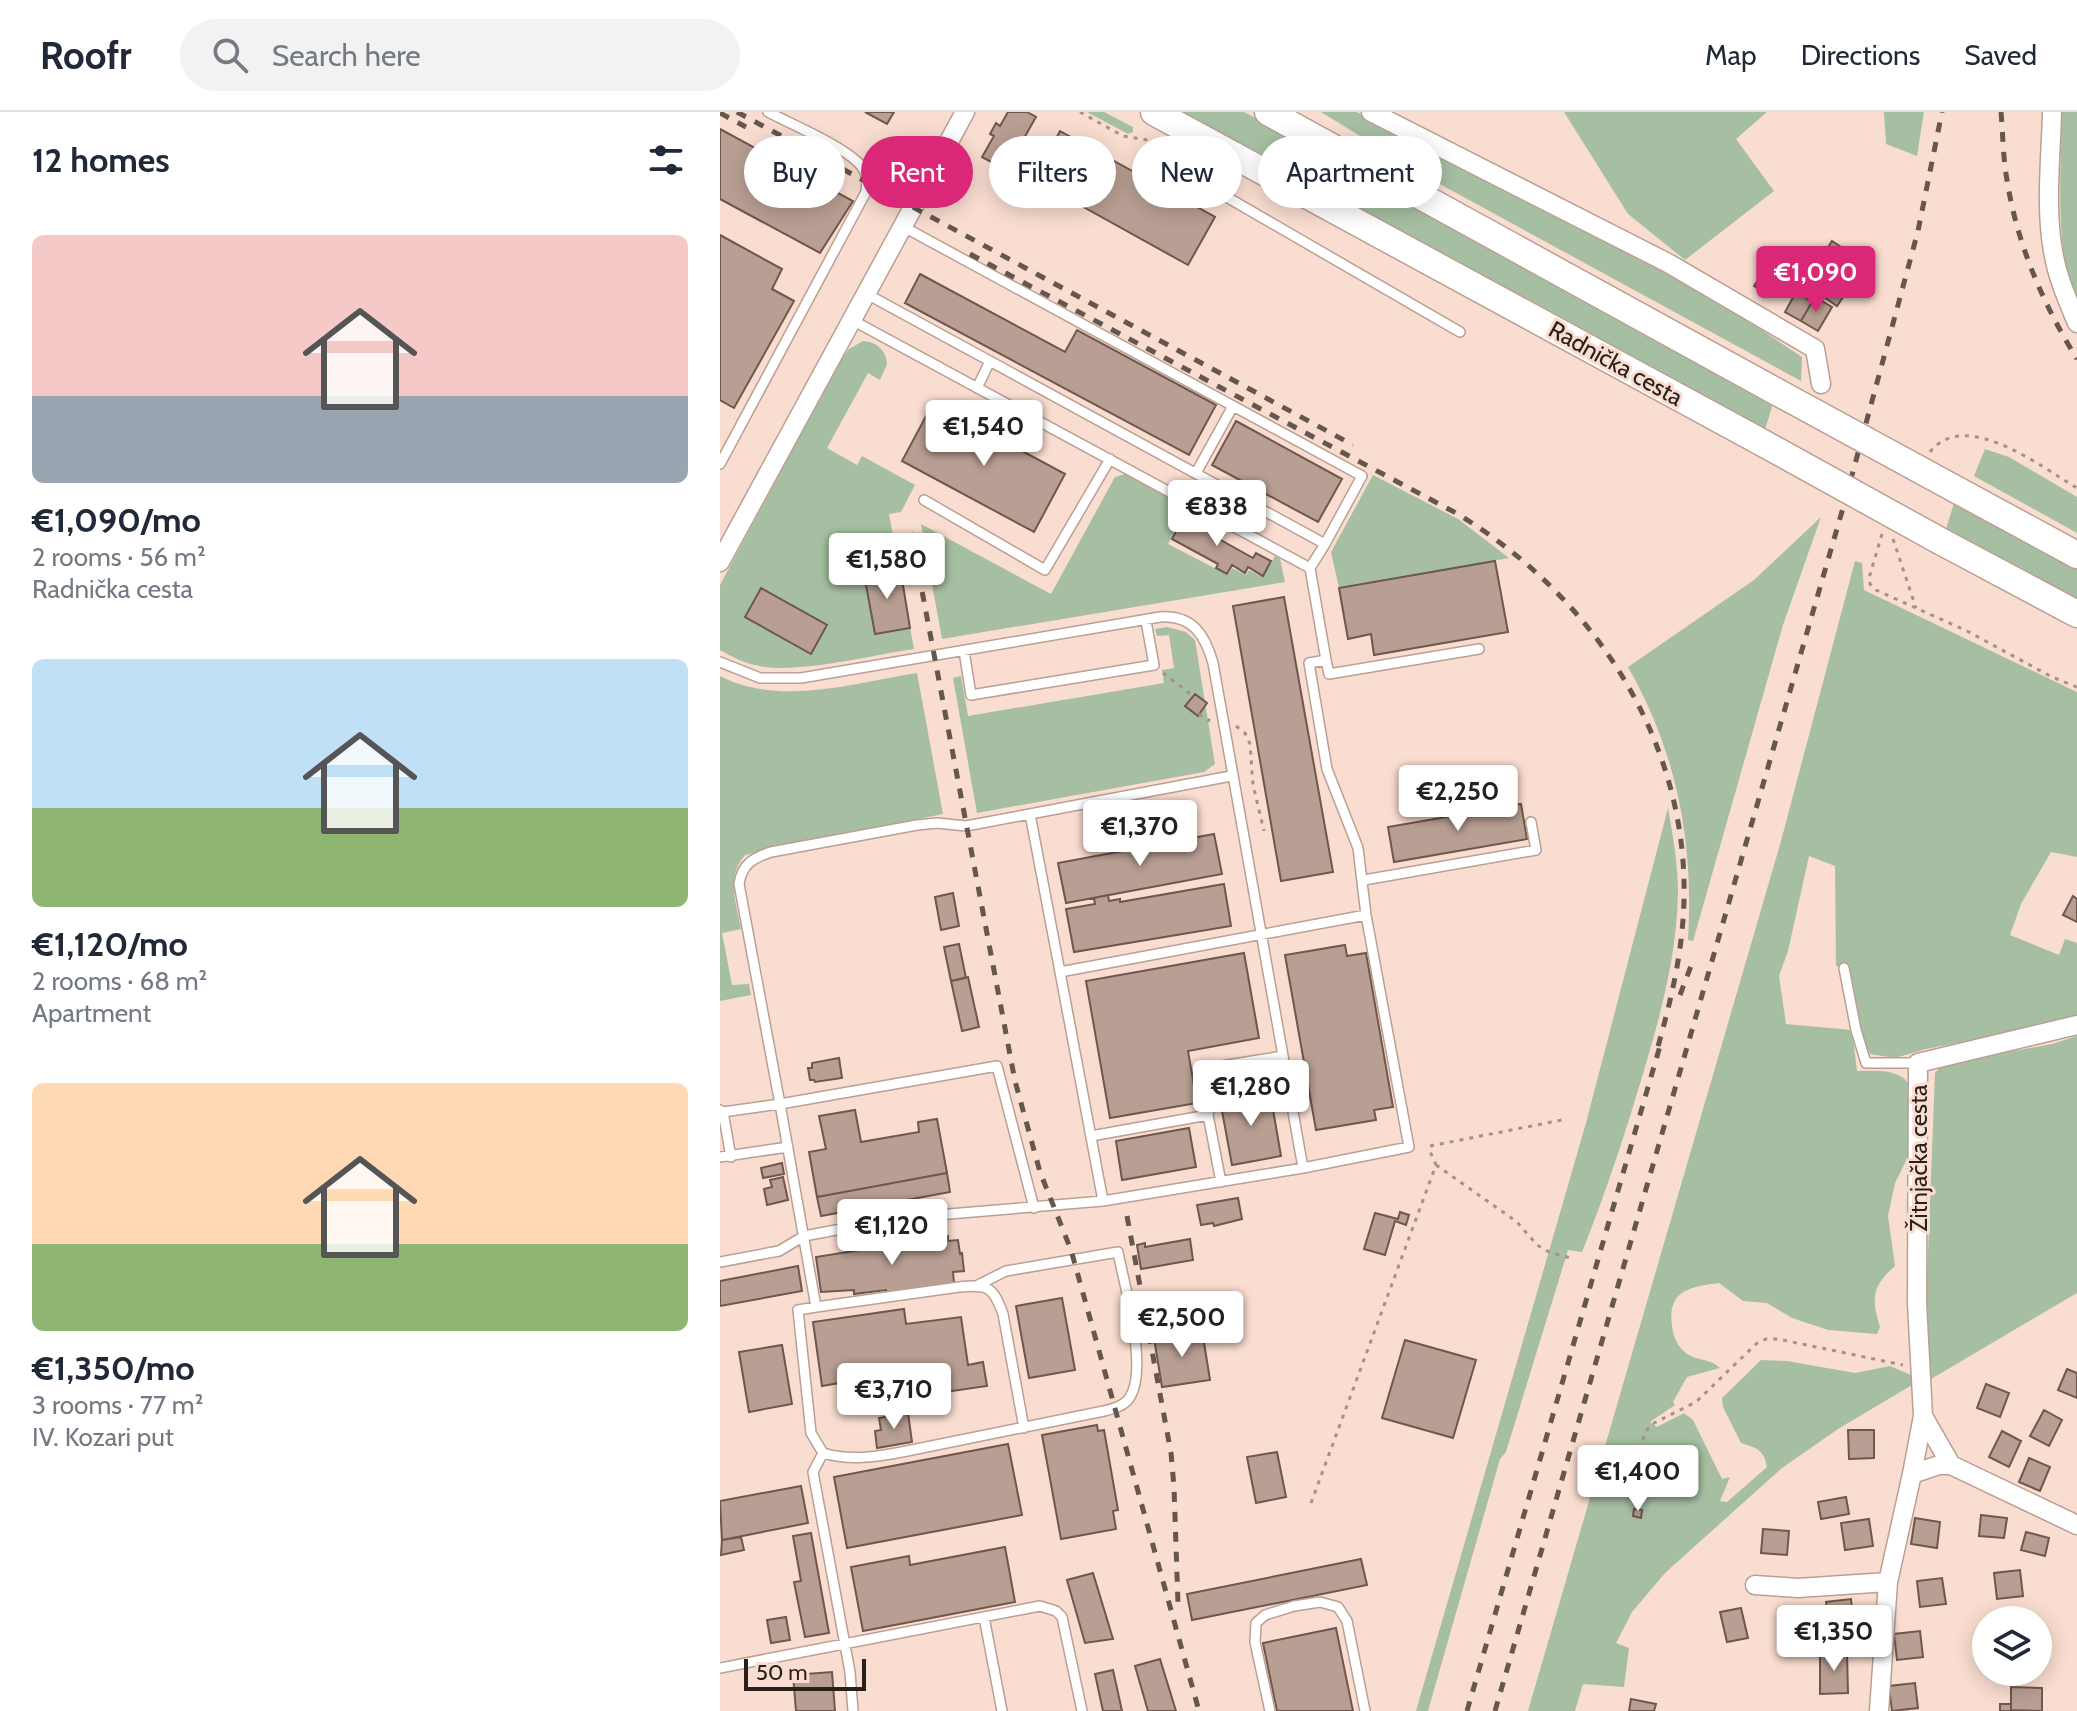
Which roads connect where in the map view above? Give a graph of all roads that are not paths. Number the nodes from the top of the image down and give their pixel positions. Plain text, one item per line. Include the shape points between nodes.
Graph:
1 (768, 112) edge
2 (965, 112) edge
3 (1154, 112) edge
4 (1268, 112) edge
5 (1371, 112) edge
6 (2052, 112) edge
7 (1170, 134) junction
8 (902, 226) junction
9 (865, 293) junction
10 (852, 320) junction
11 (2077, 323) edge
12 (1460, 332) dead end
13 (990, 361) junction
14 (1821, 384) dead end
15 (977, 388) junction
16 (1233, 406) junction
17 (1110, 459) junction
18 (720, 464) edge
19 (1196, 473) junction
20 (924, 500) dead end
21 (1325, 544) junction
22 (2077, 555) edge
23 (720, 562) edge
24 (1310, 568) junction
25 (2077, 614) edge
26 (1146, 621) junction
27 (1479, 649) dead end
28 (964, 651) junction
29 (1326, 660) junction
30 (720, 662) edge
31 (1231, 776) junction
32 (1030, 814) junction
33 (1531, 822) dead end
34 (1364, 880) junction
35 (1366, 915) junction
36 (1259, 935) junction
37 (1844, 968) dead end
38 (1060, 972) junction
39 (2077, 1025) edge
40 (1283, 1056) junction
41 (1918, 1063) junction
42 (780, 1104) junction
43 (722, 1111) edge
44 (1208, 1115) junction
45 (1091, 1136) junction
46 (788, 1147) junction
47 (726, 1157) edge
48 (1303, 1168) junction
49 (1221, 1182) junction
50 (1103, 1201) junction
51 (1034, 1208) junction
52 (804, 1236) junction
53 (720, 1262) edge
54 (978, 1285) junction
55 (816, 1307) junction
56 (1923, 1416) junction
57 (1024, 1428) junction
58 (823, 1453) junction
59 (1951, 1465) junction
60 (1912, 1474) junction
61 (2077, 1525) edge
62 (1888, 1582) junction
63 (1755, 1585) dead end
64 (984, 1617) junction
65 (845, 1645) junction
66 (720, 1668) edge
67 (853, 1711) edge
68 (1002, 1711) edge
69 (1082, 1711) edge
70 (1270, 1711) edge
71 (1365, 1711) edge
72 (1879, 1711) edge

1 - 18 lane via 861,165 866,192
2 - 8 street
3 - 7 main road, Radnička cesta
4 - 22 main road, bridge
5 - 14 street via 1668,263 1815,349
6 - 11 street via 2052,248
7 - 12 lane via 1173,163 1180,170
7 - 25 main road, Radnička cesta, bridge via 1761,442
8 - 9 street
8 - 16 lane
9 - 10 street
9 - 13 lane
10 - 15 lane
10 - 23 street
13 - 15 lane
13 - 19 lane
15 - 17 lane
16 - 19 lane
16 - 21 lane via 1362,476
17 - 20 lane via 1045,570
17 - 24 lane
19 - 21 lane
21 - 24 lane
24 - 29 lane
26 - 28 lane
26 - 28 lane via 1154,665 971,695
26 - 31 lane via 1172,616 1203,634 1219,694
27 - 29 lane via 1329,674
28 - 30 lane via 779,680
29 - 34 lane via 1309,663 1327,769 1358,848
31 - 32 lane
31 - 36 lane
32 - 38 lane
32 - 42 lane via 966,826 917,825 771,852 749,861 739,884
33 - 34 lane via 1536,850
34 - 35 lane
35 - 36 lane
35 - 48 lane via 1409,1147
36 - 38 lane
36 - 40 lane
37 - 41 lane via 1866,1063
38 - 45 lane
39 - 41 street, Žitnjačka cesta
40 - 44 lane via 1215,1067
40 - 48 lane
41 - 56 street, Žitnjačka cesta
42 - 43 lane
42 - 46 lane
42 - 51 lane via 997,1066
43 - 47 lane
44 - 45 lane
44 - 49 lane
45 - 50 lane
46 - 47 lane
46 - 52 lane
48 - 49 lane
49 - 50 lane
50 - 51 lane
51 - 52 lane via 890,1221
52 - 53 lane via 779,1251
52 - 55 lane
54 - 55 lane
54 - 57 lane via 994,1293 1003,1314
54 - 57 lane via 1006,1271 1118,1252 1138,1372 1130,1397 1116,1408
55 - 58 lane via 798,1310 811,1433
56 - 59 street
56 - 60 street
57 - 58 lane via 870,1458
58 - 65 lane via 813,1472
59 - 60 street
59 - 61 street
60 - 62 street
62 - 63 street
62 - 72 street
64 - 65 lane
64 - 68 lane
64 - 69 lane via 1040,1606 1056,1611 1065,1626
65 - 66 lane
65 - 67 lane
70 - 71 lane via 1256,1623 1265,1615 1320,1602 1338,1607 1347,1621

